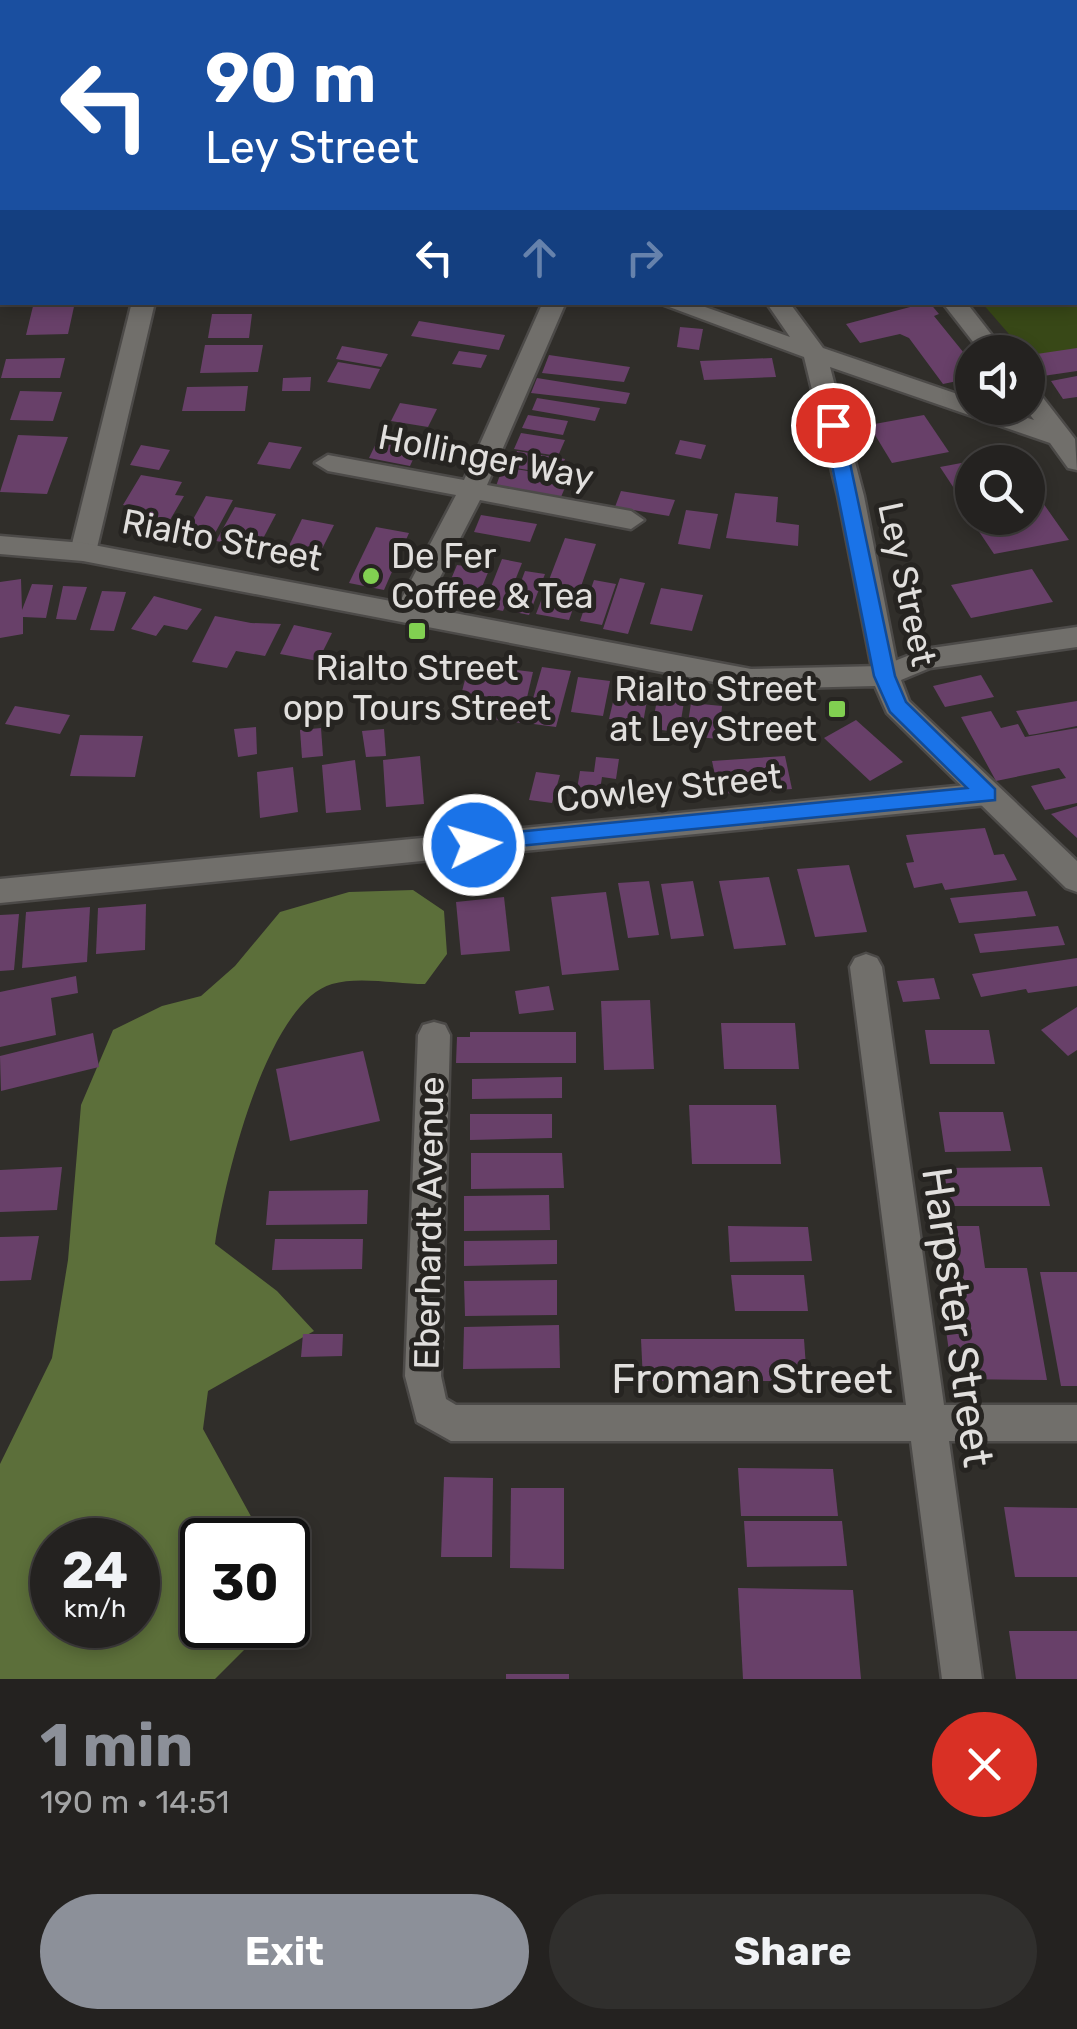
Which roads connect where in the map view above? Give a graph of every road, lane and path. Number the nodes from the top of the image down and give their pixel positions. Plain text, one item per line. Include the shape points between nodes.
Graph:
1 (143, 305) edge
2 (554, 305) edge
3 (676, 305) edge
4 (780, 305) edge
5 (955, 305) edge
6 (979, 335) edge
7 (815, 354) junction
8 (1045, 417) edge
9 (1062, 439) junction
10 (1077, 462) edge
11 (328, 463) dead end
12 (472, 490) junction
13 (631, 520) dead end
14 (0, 545) edge
15 (83, 552) junction
16 (408, 613) junction
17 (1077, 637) edge
18 (884, 676) junction
19 (987, 794) junction
20 (1077, 880) edge
21 (0, 891) edge
22 (866, 967) dead end
23 (434, 1035) dead end
24 (430, 1410) joint
25 (926, 1422) junction
26 (1077, 1423) edge
27 (962, 1679) edge

1 - 15 street
2 - 12 street
3 - 7 street
4 - 7 street, Ley Street
5 - 6 street
7 - 9 street
7 - 18 street, Ley Street via 851,496
8 - 9 street
9 - 10 street
11 - 12 street, Hollinger Way
12 - 13 street, Hollinger Way
12 - 16 street
14 - 15 street, Rialto Street
15 - 16 street, Rialto Street
16 - 18 street, Rialto Street via 752,679
17 - 18 street, Rialto Street via 925,659
18 - 19 street, Ley Street via 897,706
19 - 20 street, Ley Street
19 - 21 street, Cowley Street
22 - 25 street, Harpster Street
23 - 24 street, Eberhardt Avenue via 423,1376
24 - 25 street, Froman Street via 451,1423
25 - 26 street, Froman Street
25 - 27 street, Harpster Street

